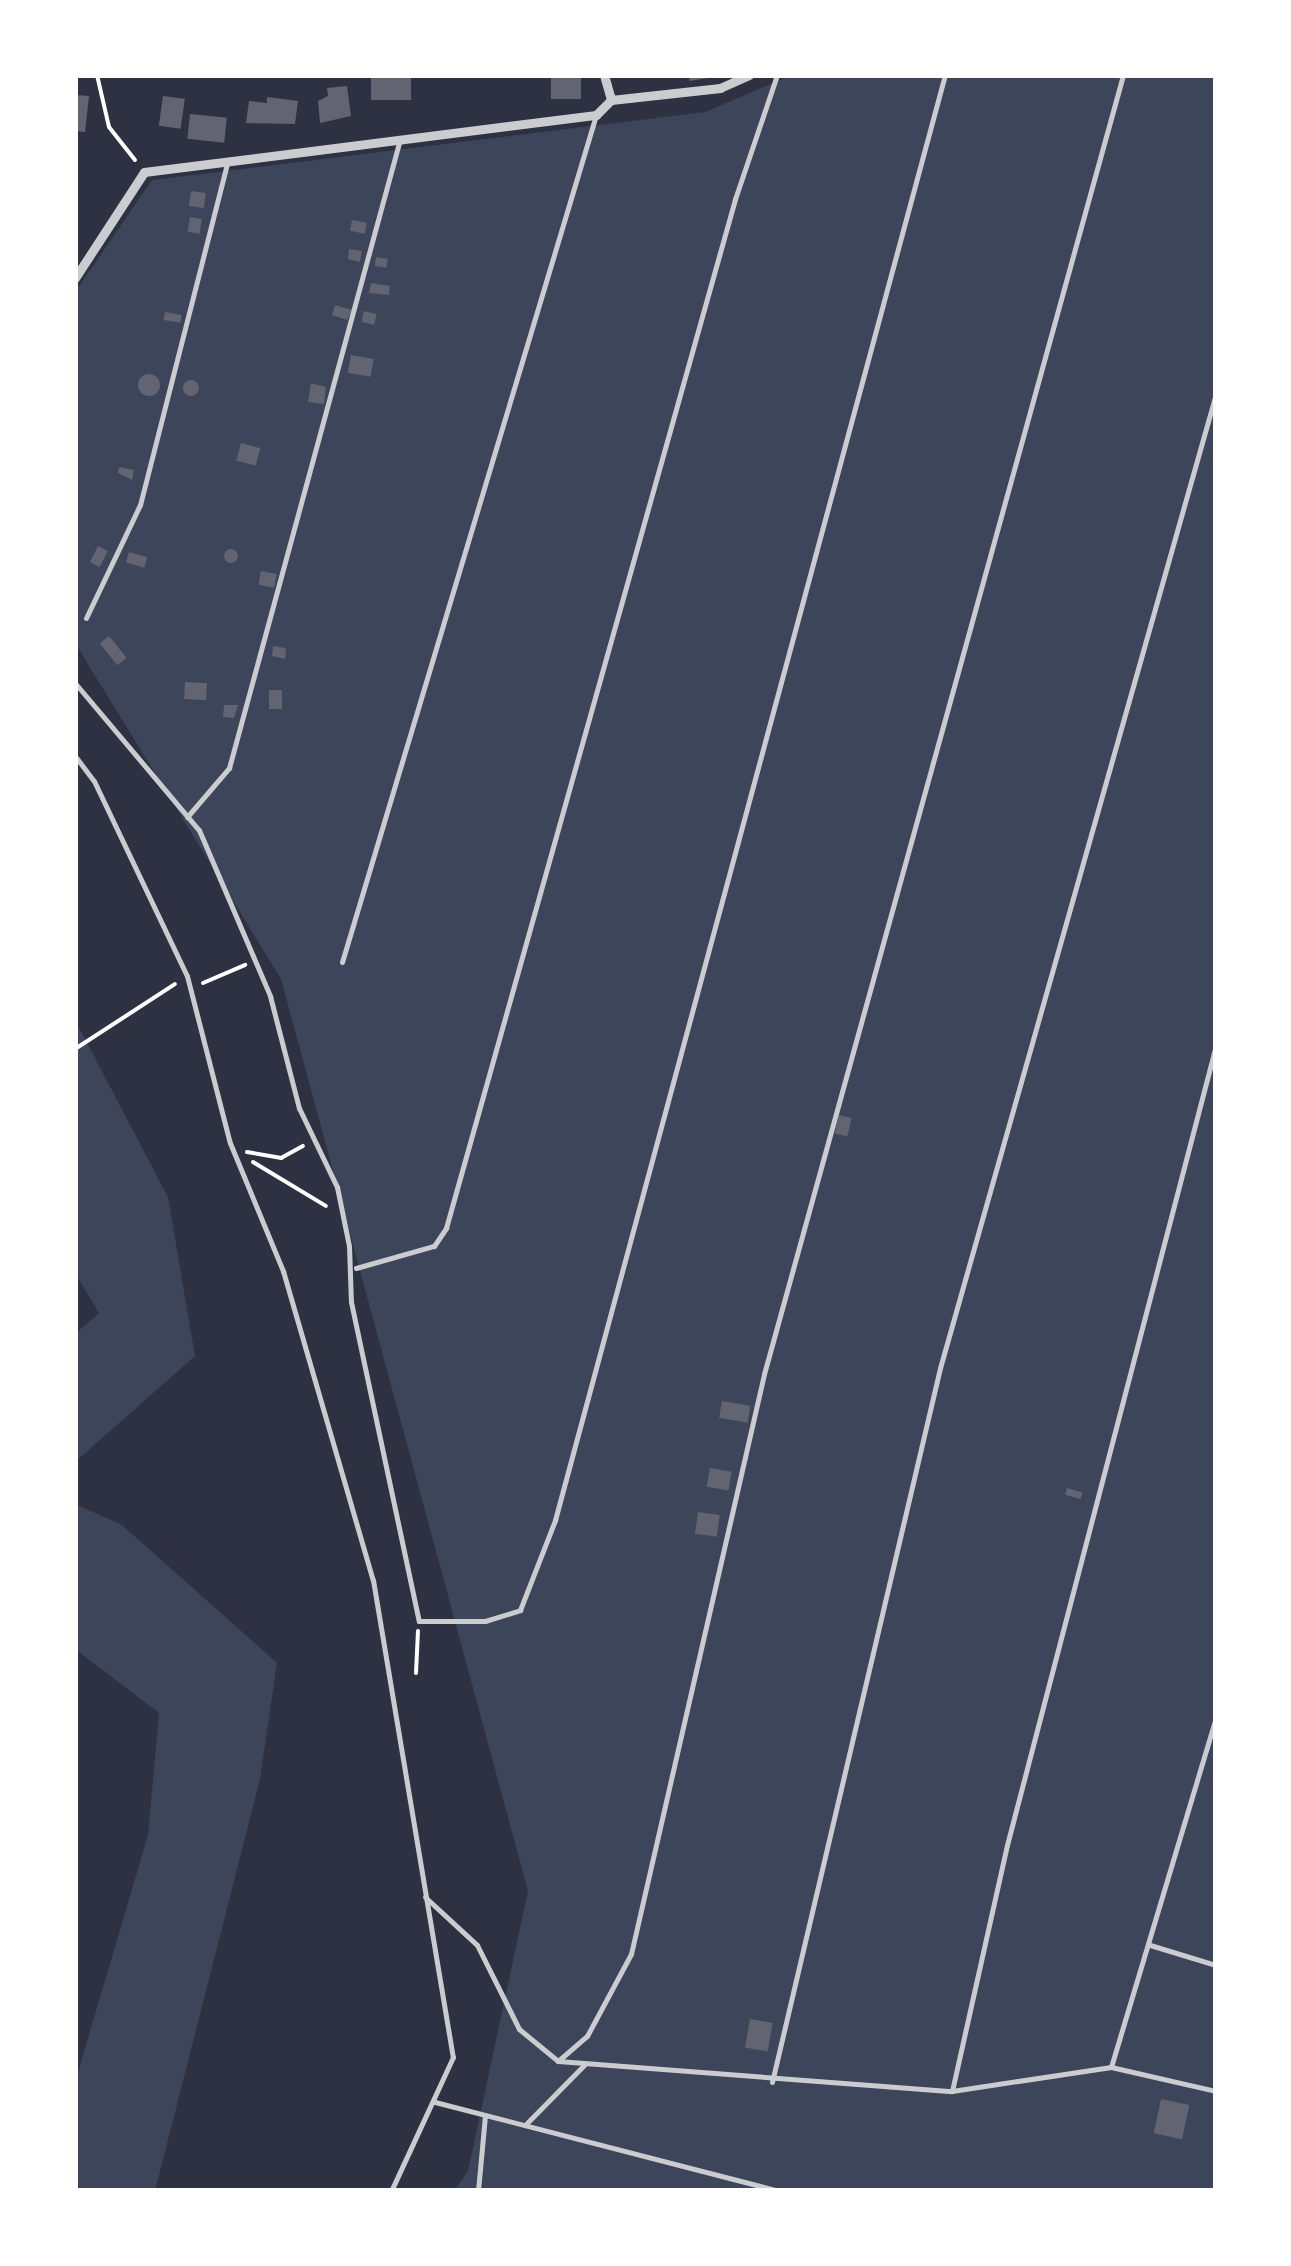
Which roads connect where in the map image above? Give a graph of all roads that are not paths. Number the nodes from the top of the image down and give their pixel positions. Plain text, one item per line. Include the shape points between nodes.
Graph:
1 (604, 75) edge
2 (749, 75) edge
3 (777, 75) edge
4 (945, 75) edge
5 (1123, 75) edge
6 (611, 100) junction
7 (596, 115) junction
8 (400, 139) junction
9 (228, 160) junction
10 (75, 278) edge
11 (1216, 392) edge
12 (86, 618) dead end
13 (75, 683) edge
14 (75, 756) edge
15 (187, 817) junction
16 (342, 962) dead end
17 (1216, 1045) edge
18 (356, 1268) dead end
19 (1216, 1716) edge
20 (1207, 1752) junction
21 (1216, 1754) edge
22 (422, 1895) junction
23 (1150, 1945) junction
24 (1216, 1966) edge
25 (558, 2061) junction
26 (585, 2064) junction
27 (1112, 2067) junction
28 (772, 2082) junction
29 (952, 2091) junction
30 (1216, 2091) edge
31 (435, 2102) junction
32 (485, 2114) junction
33 (525, 2125) junction
34 (392, 2191) edge
35 (478, 2191) edge
36 (780, 2191) edge

1 - 6 street
2 - 6 street via 720,88
3 - 18 lane via 734,200 446,1228 434,1246
4 - 15 lane via 555,1520 520,1610 485,1621 419,1621 351,1302 337,1187 307,1124 223,880
5 - 25 lane via 764,1374 632,1954 586,2036
6 - 7 street
7 - 8 street
7 - 16 lane
8 - 9 street
8 - 15 lane via 229,768
9 - 10 street via 144,172
9 - 12 lane via 140,505
11 - 28 lane via 940,1368
13 - 15 lane
14 - 22 lane via 94,781 187,976 232,1149 283,1271 373,1580
17 - 29 lane via 1007,1845
19 - 20 lane
20 - 21 lane
20 - 23 lane
22 - 25 lane via 477,1945 519,2029
22 - 31 lane via 452,2057
23 - 24 lane
23 - 27 lane
25 - 26 lane
26 - 28 lane
26 - 33 lane
27 - 29 lane
27 - 30 lane
28 - 29 lane
31 - 32 lane
31 - 34 lane
32 - 33 lane
32 - 35 lane
33 - 36 lane

